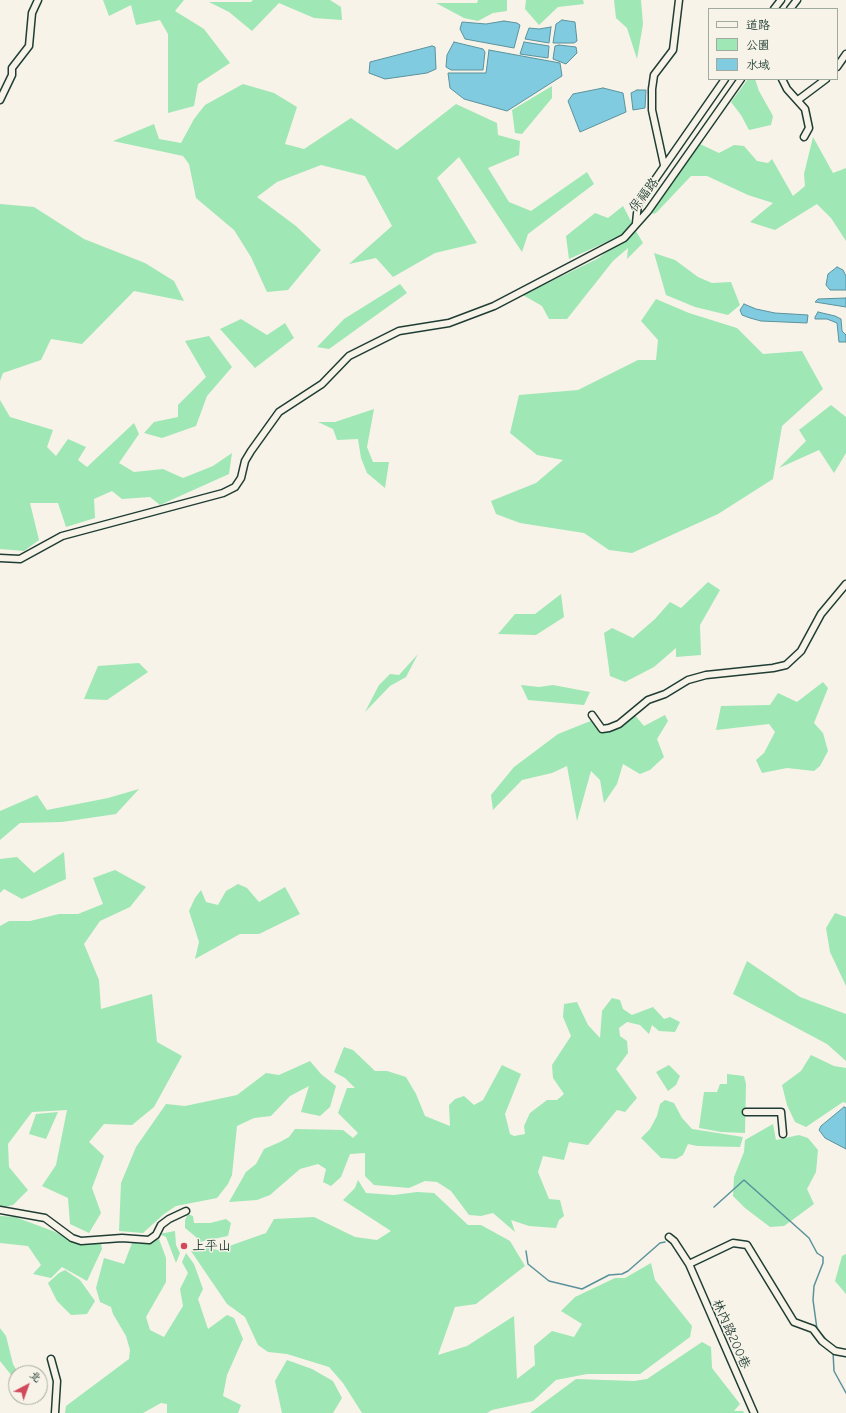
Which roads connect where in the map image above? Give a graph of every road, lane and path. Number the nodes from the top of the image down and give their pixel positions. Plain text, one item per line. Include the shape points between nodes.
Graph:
1 (38, 0) edge
2 (679, 0) edge
3 (781, 0) edge
4 (775, 8) edge
5 (846, 54) edge
6 (838, 66) edge
7 (724, 80) edge
8 (740, 80) edge
9 (782, 80) edge
10 (825, 80) edge
11 (0, 100) edge
12 (798, 100) junction
13 (804, 137) dead end
14 (664, 165) junction
15 (636, 223) junction
16 (0, 558) edge
17 (846, 584) edge
18 (592, 715) dead end
19 (746, 1112) dead end
20 (783, 1134) dead end
21 (0, 1210) edge
22 (186, 1211) dead end
23 (669, 1237) dead end
24 (689, 1264) junction
25 (846, 1354) edge
26 (51, 1359) dead end
27 (55, 1413) edge
28 (754, 1413) edge

1 - 11 street via 32,13 29,46 12,68 12,75
2 - 14 street via 673,50 654,75 652,89 652,110
3 - 4 street
5 - 6 street
7 - 14 street, 保福路
8 - 15 street, 保福路 via 648,211
9 - 12 street
10 - 12 street
12 - 13 street via 805,109 810,128
14 - 15 street, 保福路 via 638,204
15 - 16 street via 624,238 494,306 449,324 399,331 349,356 322,384 279,412 245,461 236,488 62,536 20,559
17 - 18 street via 821,614 801,651 786,665 706,675 688,680 665,694 648,700 619,724 609,728 602,729
19 - 20 street via 781,1112
21 - 22 street via 45,1218 72,1238 81,1241 122,1238 149,1240 156,1235 161,1225
23 - 24 street, 林內路200巷
24 - 25 street via 733,1243 747,1245 794,1322 814,1329 829,1347
24 - 28 street, 林內路200巷
26 - 27 street via 57,1381

